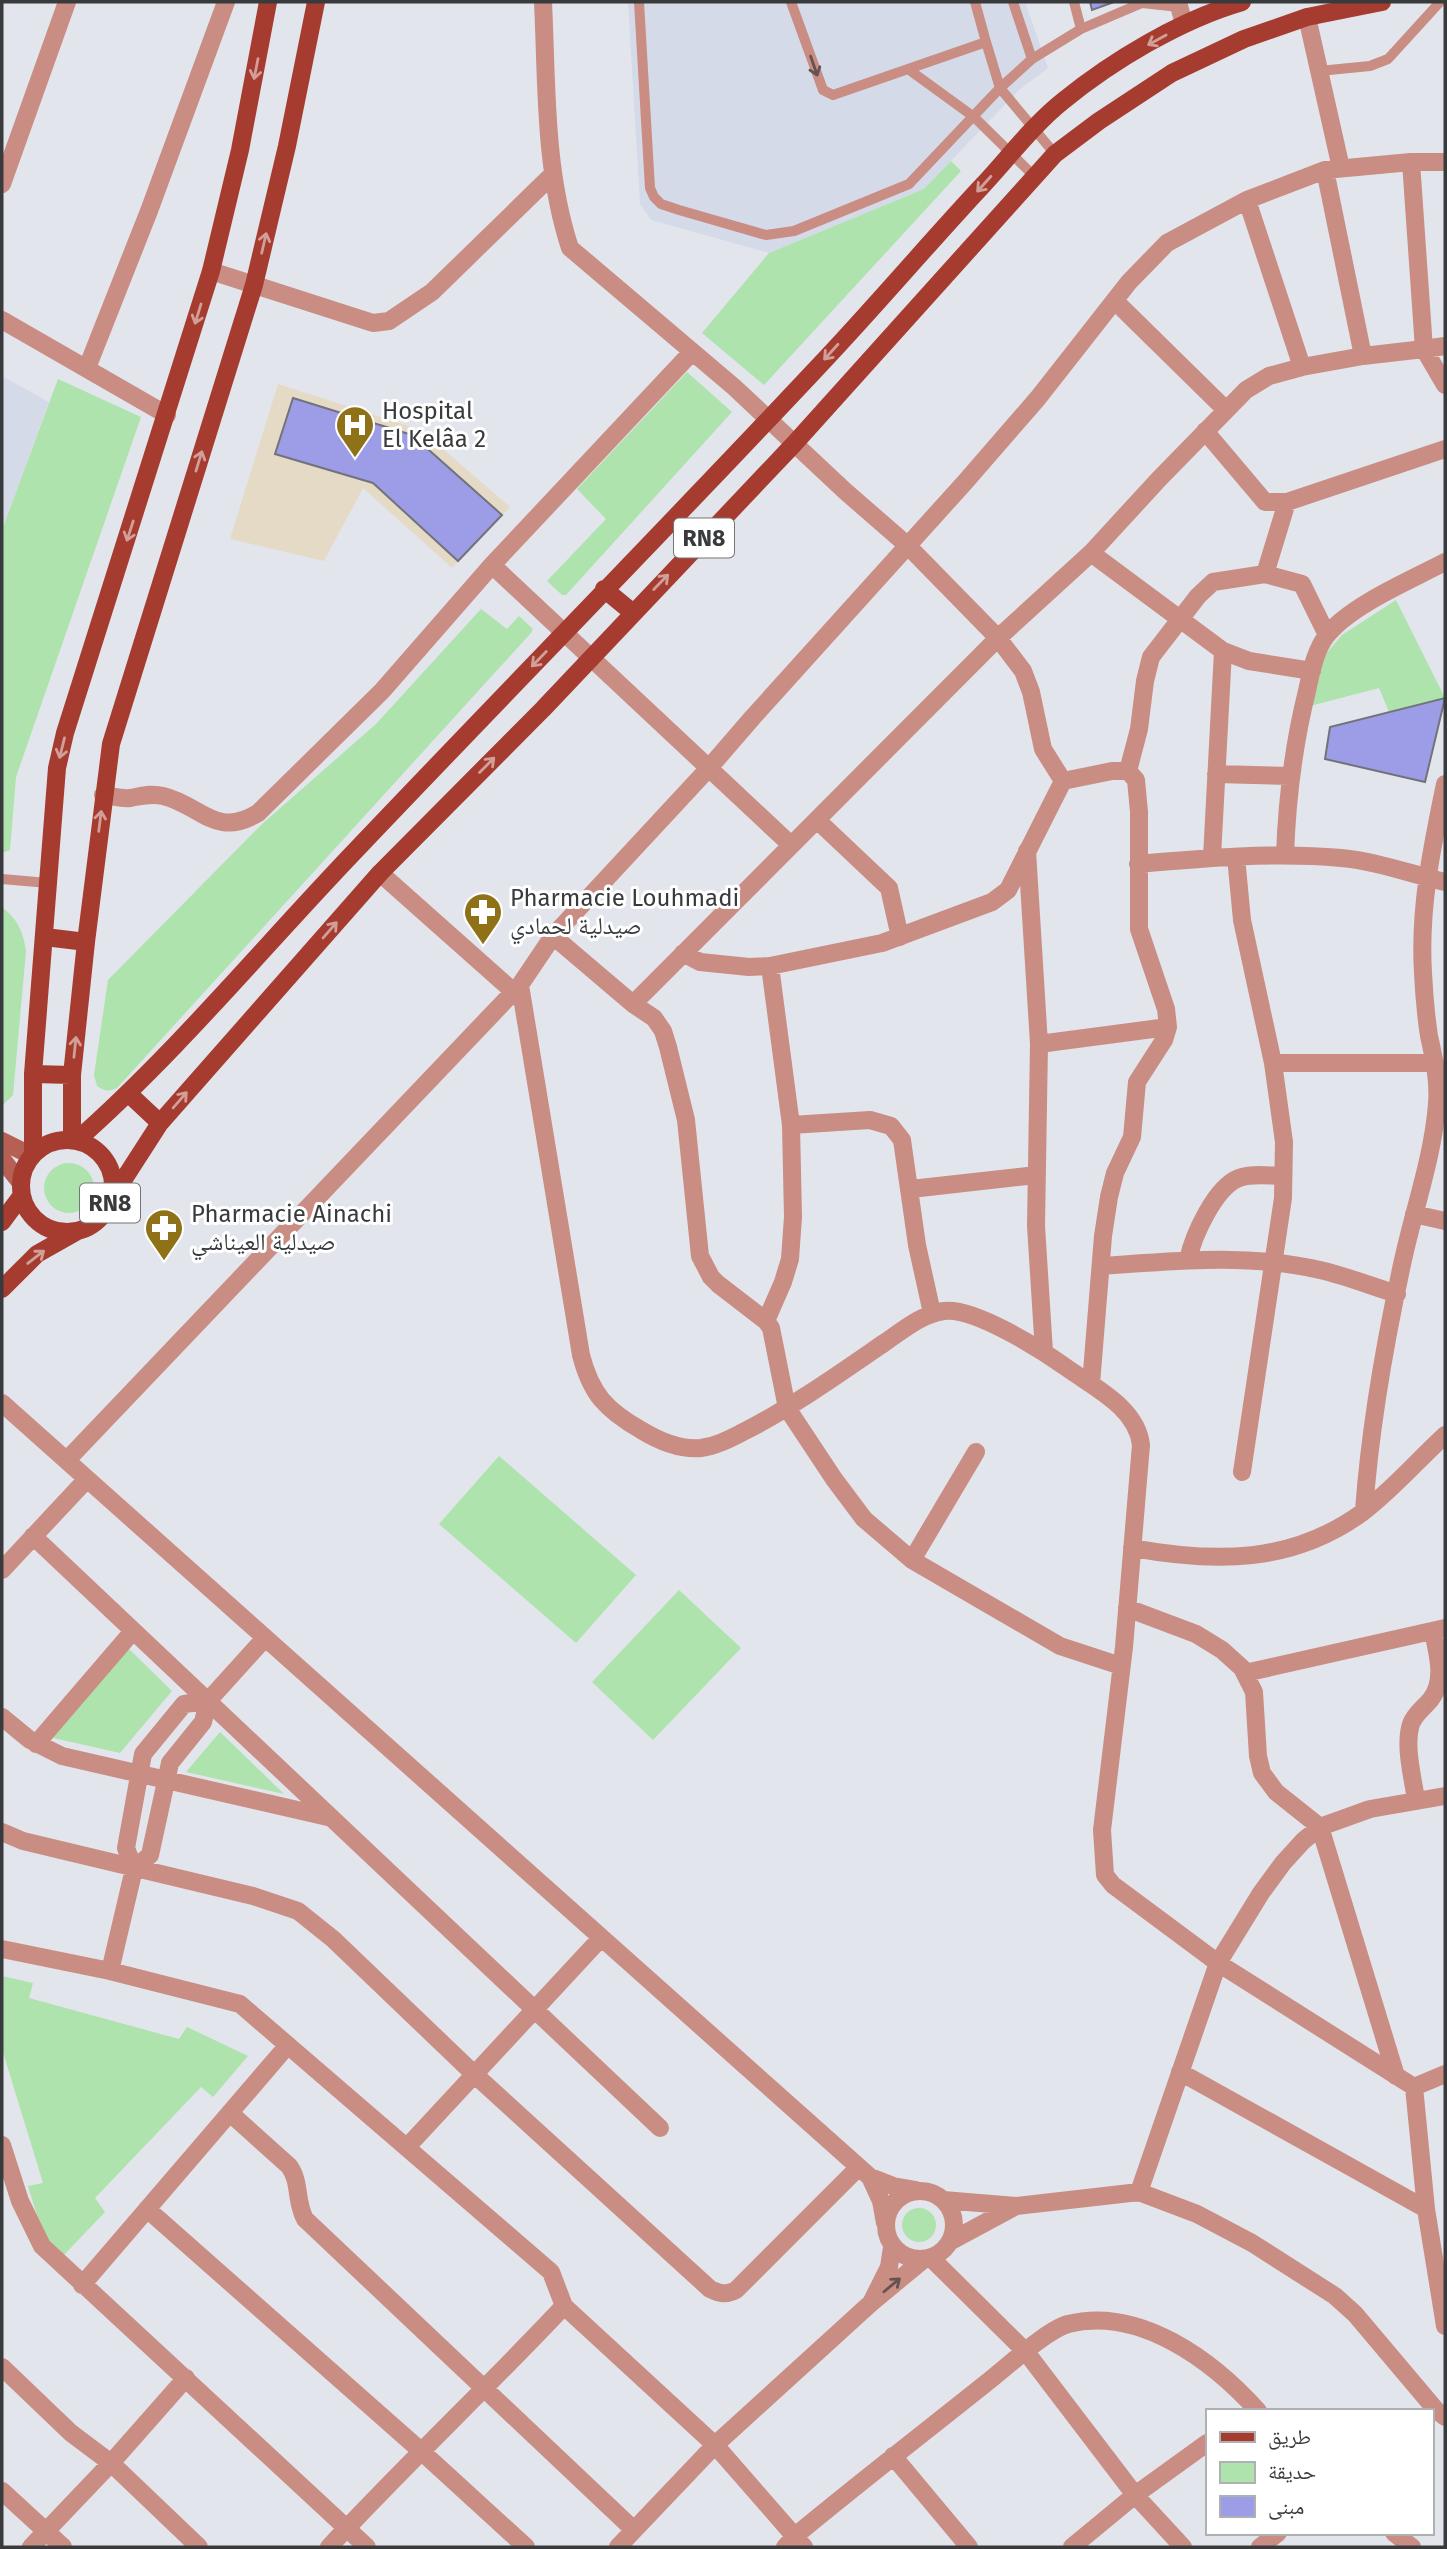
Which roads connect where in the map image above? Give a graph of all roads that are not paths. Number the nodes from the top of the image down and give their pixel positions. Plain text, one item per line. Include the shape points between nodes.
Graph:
1 (67, 2) edge
2 (226, 2) edge
3 (268, 2) edge
4 (316, 2) edge
5 (543, 2) edge
6 (639, 2) edge
7 (792, 2) edge
8 (975, 2) edge
9 (1013, 2) edge
10 (1074, 2) edge
11 (1242, 2) edge
12 (1382, 2) edge
13 (1440, 2) edge
14 (1142, 3) edge
15 (1181, 11) edge
16 (1307, 17) junction
17 (1080, 29) junction
18 (986, 42) junction
19 (1032, 59) junction
20 (908, 69) junction
21 (1319, 71) junction
22 (1000, 88) junction
23 (974, 117) junction
24 (1034, 129) junction
25 (1010, 153) junction
26 (1055, 153) junction
27 (1411, 162) junction
28 (1445, 162) edge
29 (1333, 169) junction
30 (552, 175) junction
31 (1034, 176) junction
32 (2, 184) edge
33 (1247, 200) junction
34 (211, 271) junction
35 (254, 285) junction
36 (1115, 301) junction
37 (2, 320) edge
38 (1445, 346) edge
39 (1424, 349) junction
40 (692, 352) junction
41 (1363, 356) junction
42 (1302, 367) junction
43 (87, 368) junction
44 (1445, 385) edge
45 (1226, 410) junction
46 (167, 415) junction
47 (768, 419) junction
48 (1205, 431) junction
49 (794, 444) junction
50 (1445, 449) edge
51 (1287, 502) junction
52 (907, 545) junction
53 (1091, 553) junction
54 (1445, 562) edge
55 (492, 565) junction
56 (1265, 574) junction
57 (604, 589) junction
58 (632, 612) junction
59 (1179, 619) junction
60 (564, 633) junction
61 (1327, 635) junction
62 (998, 638) junction
63 (1223, 651) junction
64 (591, 657) junction
65 (1312, 671) junction
66 (709, 768) junction
67 (1128, 771) junction
68 (1216, 774) junction
69 (1291, 776) junction
70 (1063, 781) junction
71 (1445, 784) edge
72 (103, 795) junction
73 (817, 820) junction
74 (791, 845) junction
75 (1027, 851) junction
76 (1285, 855) junction
77 (1212, 857) junction
78 (1236, 857) junction
79 (1138, 864) junction
80 (380, 873) junction
81 (1426, 878) junction
82 (2, 879) edge
83 (1445, 882) edge
84 (48, 883) junction
85 (553, 936) junction
86 (45, 937) junction
87 (900, 937) junction
88 (86, 942) junction
89 (683, 953) junction
90 (769, 966) junction
91 (517, 989) junction
92 (634, 1004) junction
93 (1168, 1027) junction
94 (1039, 1044) junction
95 (1273, 1063) junction
96 (1435, 1063) junction
97 (33, 1074) junction
98 (72, 1075) junction
99 (129, 1094) junction
100 (160, 1123) junction
101 (791, 1125) junction
102 (74, 1140) junction
103 (2, 1141) edge
104 (32, 1156) junction
105 (2, 1159) edge
106 (1037, 1175) junction
107 (1283, 1176) junction
108 (22, 1189) junction
109 (911, 1189) junction
110 (113, 1196) junction
111 (1414, 1214) junction
112 (2, 1222) edge
113 (1445, 1222) edge
114 (76, 1232) junction
115 (1188, 1260) junction
116 (1273, 1263) junction
117 (1101, 1266) junction
118 (4, 1280) edge
119 (1397, 1294) junction
120 (932, 1313) junction
121 (766, 1321) junction
122 (1044, 1352) junction
123 (1091, 1384) junction
124 (2, 1403) edge
125 (787, 1408) junction
126 (1445, 1435) edge
127 (976, 1452) dead end
128 (66, 1460) junction
129 (1242, 1472) dead end
130 (87, 1479) junction
131 (1364, 1511) junction
132 (33, 1536) junction
133 (1132, 1548) junction
134 (912, 1560) junction
135 (2, 1570) edge
136 (1127, 1608) junction
137 (1439, 1629) edge
138 (133, 1631) junction
139 (265, 1638) junction
140 (1121, 1666) junction
141 (1245, 1673) junction
142 (208, 1701) junction
143 (2, 1717) edge
144 (36, 1744) junction
145 (139, 1775) junction
146 (165, 1781) junction
147 (1445, 1796) edge
148 (1416, 1800) junction
149 (332, 1818) junction
150 (1320, 1827) junction
151 (2, 1832) edge
152 (134, 1869) junction
153 (601, 1938) junction
154 (2, 1949) edge
155 (1218, 1963) junction
156 (110, 1971) junction
157 (535, 2010) junction
158 (288, 2045) junction
159 (1180, 2071) junction
160 (474, 2074) junction
161 (1445, 2074) edge
162 (1396, 2076) junction
163 (1414, 2087) junction
164 (230, 2113) junction
165 (660, 2128) dead end
166 (2, 2145) edge
167 (407, 2147) junction
168 (864, 2172) junction
169 (923, 2191) junction
170 (1139, 2192) junction
171 (943, 2200) junction
172 (1016, 2206) junction
173 (147, 2209) junction
174 (1426, 2209) junction
175 (885, 2225) junction
176 (951, 2241) junction
177 (892, 2247) junction
178 (927, 2259) junction
179 (82, 2285) junction
180 (871, 2303) junction
181 (564, 2306) junction
182 (1445, 2326) edge
183 (1026, 2351) junction
184 (2, 2367) edge
185 (186, 2378) junction
186 (486, 2388) junction
187 (1254, 2409) edge
188 (1439, 2410) edge
189 (1206, 2444) edge
190 (715, 2445) junction
191 (421, 2451) junction
192 (892, 2456) junction
193 (111, 2463) junction
194 (2, 2491) edge
195 (1135, 2496) junction
196 (346, 2528) junction
197 (634, 2530) junction
198 (45, 2531) junction
199 (1275, 2535) edge
200 (1397, 2535) edge
201 (795, 2544) edge
202 (31, 2547) edge
203 (63, 2547) edge
204 (199, 2547) edge
205 (329, 2547) edge
206 (366, 2547) edge
207 (526, 2547) edge
208 (618, 2547) edge
209 (969, 2547) edge
210 (1072, 2547) edge
211 (1183, 2547) edge
212 (1260, 2547) edge
213 (1412, 2547) edge

1 - 32 street
2 - 43 street
3 -> 34 main road
35 -> 4 main road
5 - 30 street
6 - 23 lane via 650,188 661,204 678,210 766,234 794,231 909,184
7 -> 20 lane via 827,93 839,94
8 - 18 lane
9 - 19 lane
10 - 17 lane
11 - 15 main road, RN8
12 - 16 main road, RN8
13 - 21 lane via 1388,59 1370,66
14 - 15 lane
14 - 17 lane
15 -> 24 main road, RN8 via 1059,104
16 - 21 street
16 - 26 main road, RN8 via 1244,39 1172,73
17 - 19 lane
18 - 20 lane
18 - 22 lane
19 - 22 lane
20 - 23 lane
21 - 29 street
22 - 23 lane
22 - 24 lane
23 - 25 lane
24 - 25 main road, RN8
24 - 26 lane
25 - 31 lane
25 -> 47 main road, RN8
26 - 31 main road, RN8
27 - 28 street
27 - 29 street
27 - 39 street
29 - 33 street
29 - 41 street
30 - 35 street via 432,292 389,321 373,323
30 - 40 street via 570,248
31 - 49 main road, RN8
33 - 36 street via 1167,243
33 - 42 street
34 - 35 street
34 -> 46 main road
72 -> 35 main road via 111,744
36 - 45 street
36 - 52 street via 1038,398
37 - 43 street
38 - 39 street
39 - 41 street
39 - 44 street
40 - 47 street
40 - 55 street
41 - 42 street
42 - 45 street via 1269,376
43 - 46 street
45 - 48 street
46 -> 84 main road via 65,733 52,803
47 - 49 street
47 - 57 main road, RN8
48 - 51 street via 1265,502
48 - 53 street
49 - 52 street
58 -> 49 main road, RN8
50 - 51 street
51 - 56 street
52 - 62 street
52 - 66 street
53 - 59 street
53 - 62 street
54 - 61 street via 1355,612
55 - 60 street
55 - 72 street via 382,691 276,797 245,821 217,822 160,795
56 - 59 street via 1213,582
56 - 61 street via 1302,584
57 - 58 main road
57 - 60 main road, RN8
58 - 64 main road, RN8
59 - 63 street
59 - 67 street via 1151,657
60 - 64 street
60 -> 99 main road, RN8
61 - 65 street
62 - 70 street via 1023,671 1043,749
62 - 73 street
63 - 65 street via 1248,661
63 - 68 street
64 - 66 street
80 -> 64 main road, RN8
65 - 69 street
66 - 74 street
66 - 85 street
67 - 70 street
67 - 79 street via 1136,780
68 - 69 street
68 - 77 street
69 - 76 street
70 - 75 street
71 - 81 street
88 -> 72 main road
73 - 74 street
73 - 87 street via 889,888
74 - 89 street
75 - 87 street via 1008,890 992,901
75 - 94 street
76 - 78 street
76 - 81 street via 1343,858
77 - 78 street
77 - 79 street
78 - 95 street via 1242,920
79 - 93 street via 1139,929
80 - 91 street
100 -> 80 main road, RN8
81 - 83 street
81 - 96 street via 1423,974
82 - 84 lane
84 - 86 main road
85 - 91 street
85 - 92 street
86 - 88 main road
86 - 97 main road
87 - 90 street
98 -> 88 main road
89 - 90 street via 700,962
89 - 92 street
90 - 101 street
91 - 125 street via 581,1355 592,1388 611,1411 674,1446 716,1445
91 - 128 street
92 - 121 street via 663,1031 686,1120 700,1256 718,1284
93 - 94 street
93 - 117 street via 1137,1082 1132,1137 1109,1197
94 - 106 street
95 - 96 street
95 - 107 street via 1284,1142
96 - 111 street via 1437,1104
97 - 98 main road
97 - 104 main road
98 - 102 main road
99 - 100 main road
99 - 102 main road, RN8
100 - 110 main road, RN8
101 - 109 street via 870,1120 891,1126 902,1140
101 - 121 street via 790,1259
102 - 104 main road, RN8 via 51,1143
102 - 110 main road, RN8 via 90,1146 106,1161 114,1181
103 - 104 street
104 - 108 main road via 24,1169
105 - 108 street
106 - 109 street
106 - 122 street
107 - 115 street via 1248,1176 1227,1186 1202,1219
107 - 116 street
108 - 112 main road
108 - 114 main road, RN8 via 26,1208 35,1220 47,1228
109 - 120 street
110 - 114 main road, RN8 via 100,1220
111 - 113 street
111 - 119 street
118 -> 114 main road, RN8
115 - 116 street
115 - 117 street
116 - 119 street via 1320,1270
116 - 129 street
117 - 123 street
119 - 131 street via 1368,1448
120 - 122 street via 958,1311 979,1318
120 - 125 street
121 - 125 street
122 - 123 street
123 - 133 street via 1124,1410 1139,1433
124 - 128 street
125 - 134 street via 864,1519
126 - 131 street
127 - 134 street
128 - 130 street
130 - 132 street
130 - 139 street
131 - 133 street via 1320,1536 1276,1553 1229,1559
132 - 135 street
132 - 138 street
133 - 136 street
134 - 140 street via 1060,1646
136 - 140 street
136 - 141 street via 1196,1634 1222,1650
137 - 141 street
137 - 148 street via 1437,1690 1417,1713 1409,1738
138 - 142 street
138 - 144 street
139 - 142 street
139 - 153 street
140 - 155 street via 1101,1830 1105,1875 1112,1885
141 - 150 street via 1254,1692 1262,1773 1276,1792
142 - 145 street via 184,1704 143,1754
142 - 146 street via 203,1723 170,1763
142 - 149 street
143 - 144 street
144 - 145 street via 62,1756
145 - 146 street
145 - 152 street via 126,1848
146 - 149 street
146 - 152 street via 150,1855
147 - 148 street
148 - 150 street via 1370,1809
149 - 157 street
150 - 155 street via 1276,1873
150 - 162 street
151 - 152 street
152 - 156 street
152 - 160 street via 298,1911
153 - 157 street
153 - 168 street
154 - 156 street
155 - 159 street
155 - 162 street
156 - 158 street via 240,2004
157 - 160 street
157 - 165 street
158 - 164 street
158 - 167 street
159 - 170 street
159 - 174 street
160 - 167 street
160 - 168 street via 717,2292 736,2290
161 - 163 street
162 - 163 street
163 - 174 street
164 - 173 street
164 - 186 street via 296,2175 305,2219
166 - 179 street via 20,2201 42,2246
167 - 181 street via 551,2272
168 - 169 street via 893,2186
168 - 175 street via 881,2201
169 - 171 street
169 - 175 street via 893,2204
170 - 172 street
170 - 188 street via 1241,2237 1335,2296
171 - 172 street
171 - 176 street via 954,2219
172 - 176 street
173 - 179 street
173 - 191 street
174 - 182 street
175 - 177 street
176 - 178 street
177 - 178 street via 912,2259
177 - 180 street via 889,2267
180 -> 178 street
178 - 183 street
179 - 185 street
180 - 190 street
181 - 186 street
181 - 190 street
183 - 187 street via 1065,2325 1128,2325 1157,2334 1193,2354 1222,2375
183 - 192 street
183 - 195 street
184 - 193 street
185 - 193 street
185 - 196 street
186 - 191 street
186 - 197 street
189 - 195 street
190 - 197 street
190 - 201 street
191 - 196 street
191 - 207 street
192 - 201 street
192 - 209 street
193 - 198 street
193 - 204 street
194 - 198 street
195 - 210 street
195 - 211 street
196 - 205 street
196 - 206 street
197 - 208 street
198 - 202 street
198 - 203 street
199 - 212 street
200 - 213 street

